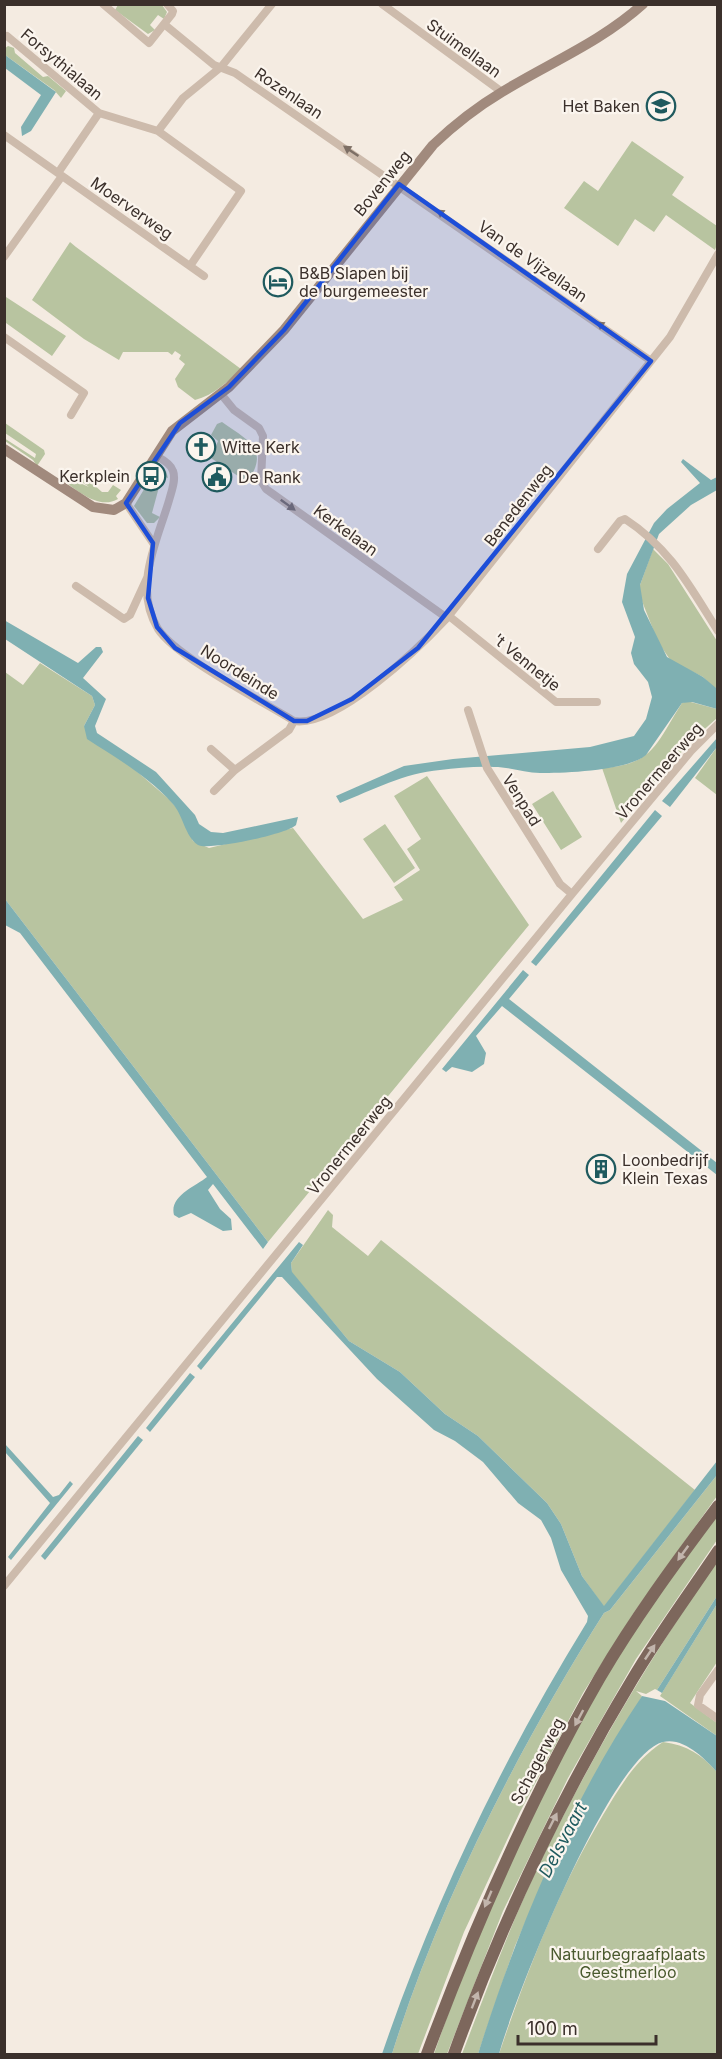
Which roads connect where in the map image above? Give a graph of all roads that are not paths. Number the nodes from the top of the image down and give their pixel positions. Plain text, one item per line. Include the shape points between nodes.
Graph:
1 (103, 4) edge
2 (167, 4) edge
3 (272, 4) edge
4 (382, 4) edge
5 (643, 4) edge
6 (164, 24) junction
7 (7, 36) dead end
8 (221, 67) junction
9 (502, 92) junction
10 (99, 113) junction
11 (158, 131) junction
12 (4, 135) edge
13 (60, 174) junction
14 (399, 184) junction
15 (717, 254) edge
16 (4, 257) edge
17 (190, 266) junction
18 (204, 276) dead end
19 (4, 337) edge
20 (651, 361) junction
21 (221, 394) junction
22 (71, 416) dead end
23 (4, 449) edge
24 (156, 456) junction
25 (126, 503) junction
26 (153, 543) junction
27 (598, 549) dead end
28 (147, 576) junction
29 (76, 586) dead end
30 (448, 617) junction
31 (717, 631) edge
32 (597, 702) dead end
33 (468, 710) dead end
34 (294, 721) junction
35 (717, 724) edge
36 (211, 749) dead end
37 (235, 770) junction
38 (214, 791) dead end
39 (573, 894) junction
40 (717, 1506) edge
41 (717, 1551) edge
42 (4, 1586) edge
43 (717, 1670) edge
44 (717, 1719) edge
45 (427, 2055) edge
46 (454, 2055) edge

1 - 6 street via 149,43
2 - 6 street via 173,10
3 - 8 street
4 - 9 street, Stuimellaan
5 - 9 street, Bovenweg via 609,33
6 - 8 street, Rozenlaan
7 - 10 street, Forsythialaan
8 - 11 street via 183,98
14 -> 8 street, Rozenlaan
9 - 14 street, Bovenweg via 459,121
10 - 11 street
10 - 13 street
11 - 17 street via 241,191
12 - 13 street, Moerverweg
13 - 16 street
13 - 17 street, Moerverweg
20 -> 14 street, Van de Vijzellaan
14 - 21 street, Bovenweg via 284,330
15 - 20 street, Benedenweg via 674,332
17 - 18 street, Moerverweg
19 - 22 street via 84,393
20 - 30 street, Benedenweg
21 - 24 street, Bovenweg via 180,423
21 -> 30 street, Kerkelaan via 234,410 259,428 264,446 261,481 266,489
23 - 25 street via 93,507 114,510
24 - 25 street
24 - 26 street via 170,466 174,478
25 - 26 street
26 - 28 street, Noordeinde
27 - 31 street via 625,519 647,533 672,558
28 - 29 street, Noordeinde via 130,615 124,619
28 - 34 street, Noordeinde via 153,617 175,648
30 - 32 street, 't Vennetje via 553,701
30 - 34 street, Benedenweg via 404,661 372,685 332,711 307,721
33 - 39 street, Venpad via 487,768 560,884
34 - 37 street via 289,730
35 - 39 street, Vronermeerweg
36 - 37 street
37 - 38 street
39 - 42 street, Vronermeerweg
40 -> 45 main road, Schagerweg via 600,1678 522,1824 466,1950
46 -> 41 main road via 490,1960 558,1813 632,1680
43 - 44 street via 700,1695 698,1705

